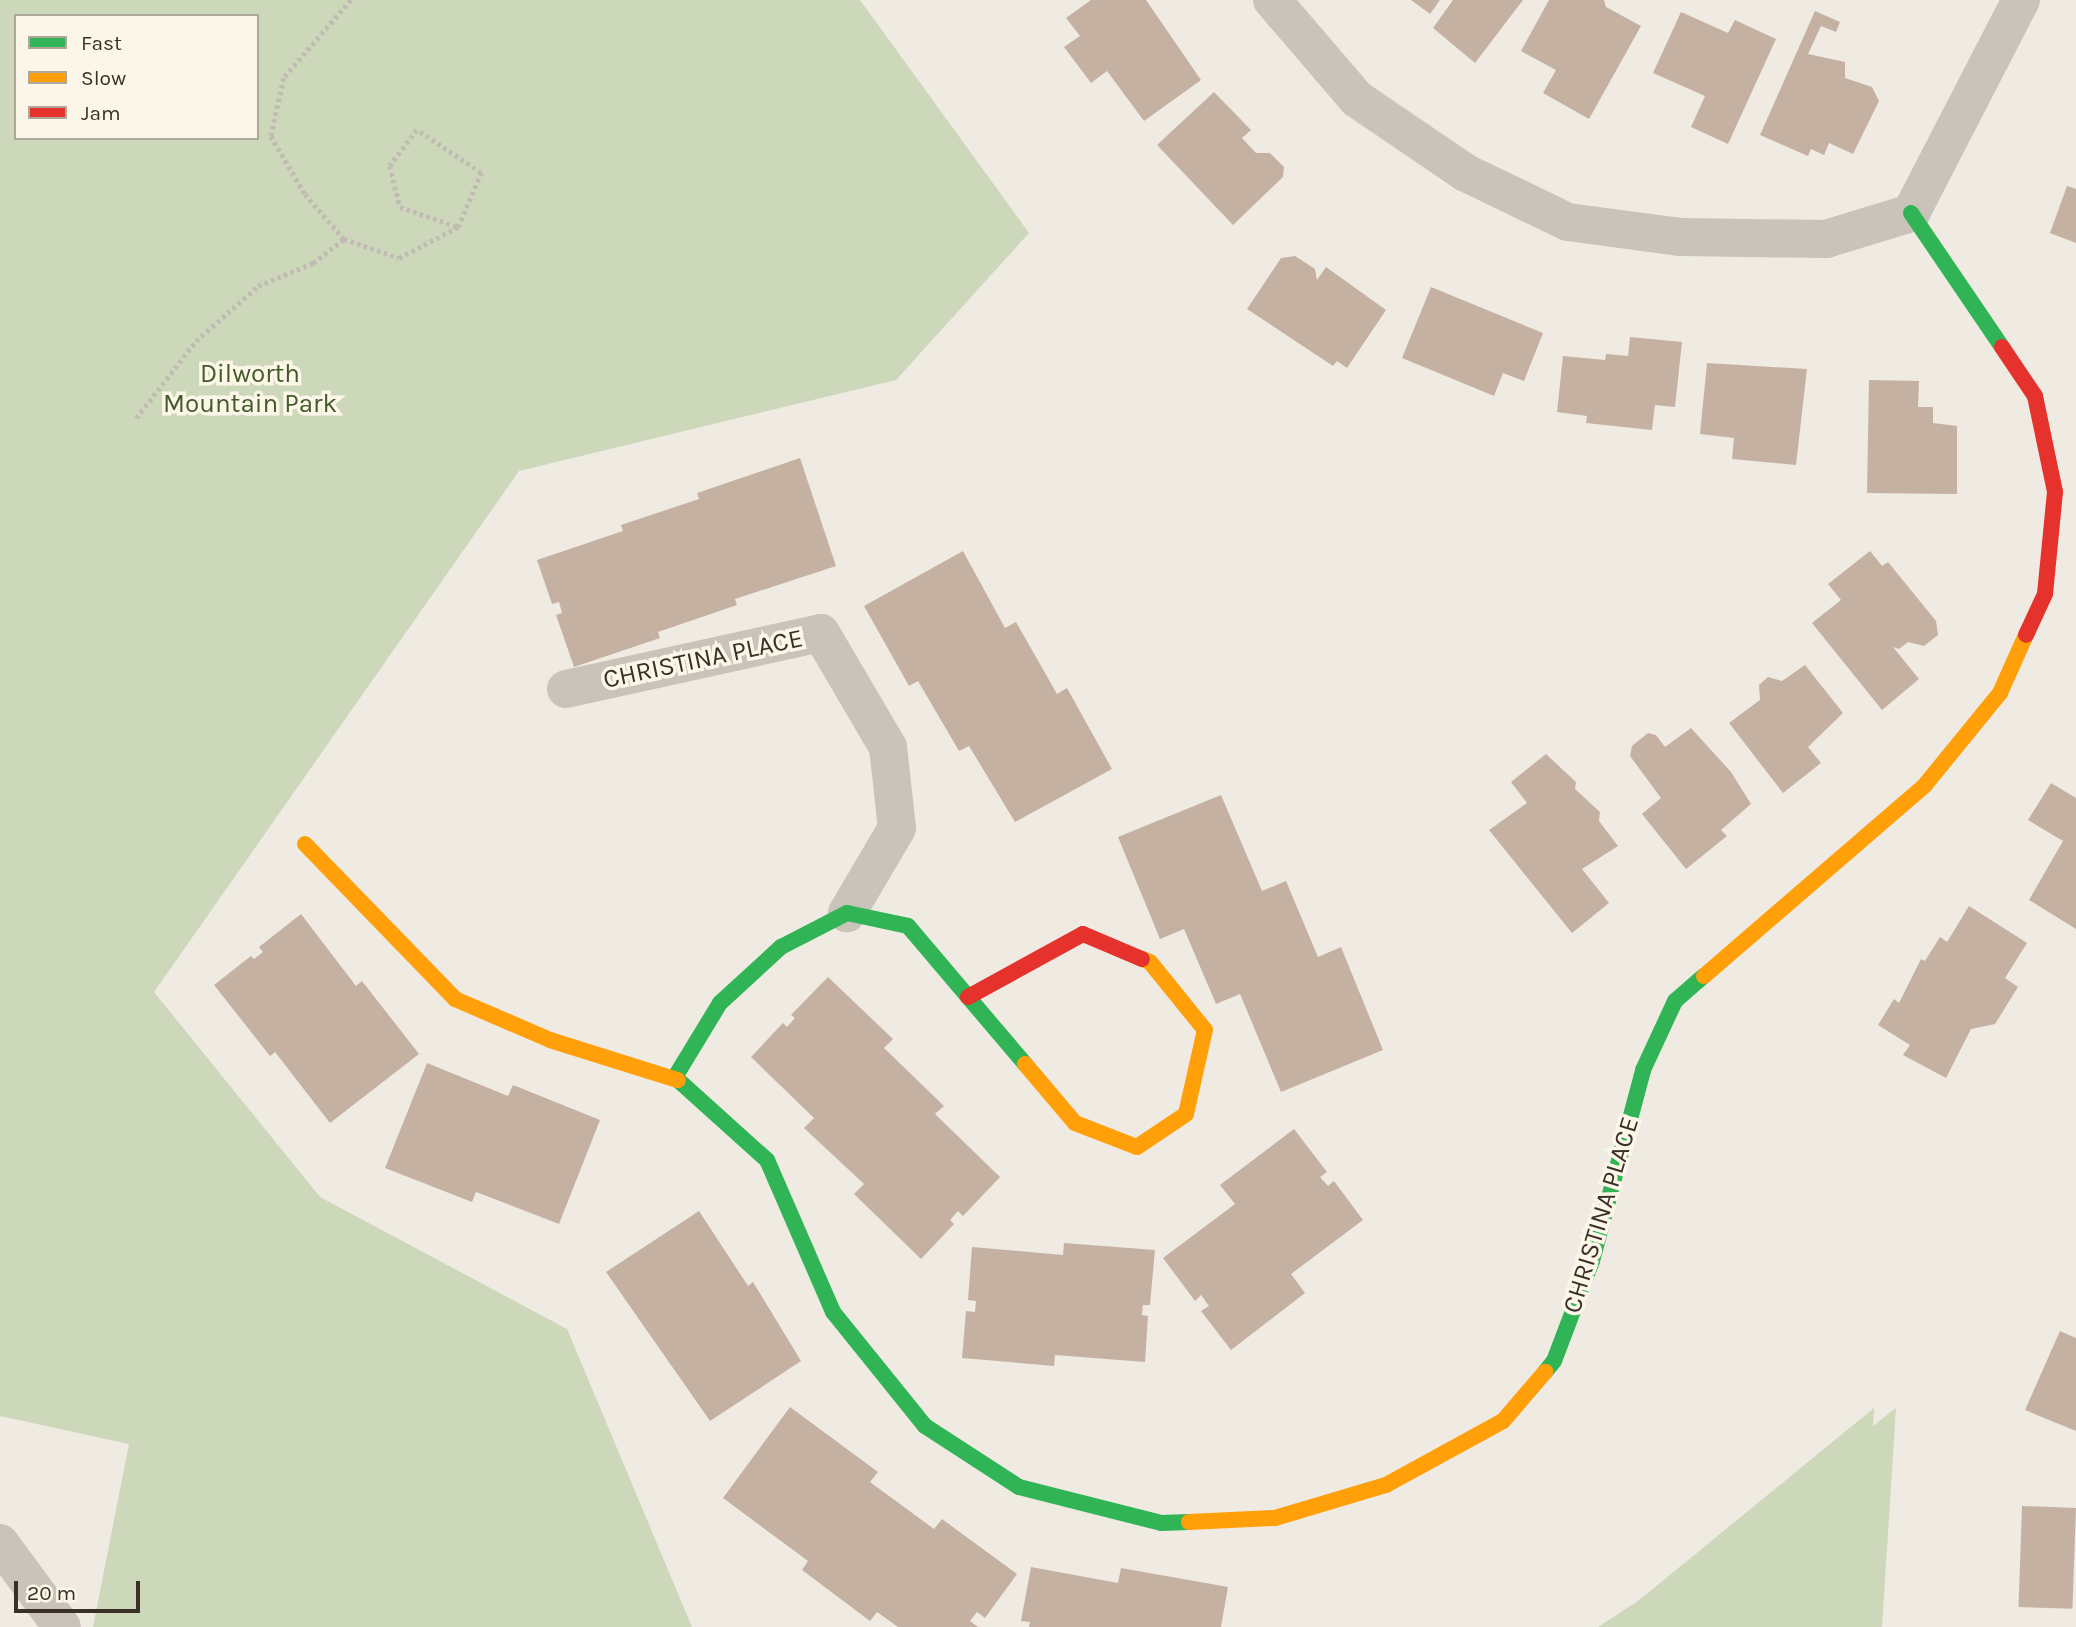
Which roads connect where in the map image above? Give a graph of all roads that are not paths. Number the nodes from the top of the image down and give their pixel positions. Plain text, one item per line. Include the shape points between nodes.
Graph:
1 (1272, 0) edge
2 (2021, 0) edge
3 (1911, 213) junction
4 (566, 689) dead end
5 (305, 844) dead end
6 (847, 913) junction
7 (968, 997) junction
8 (675, 1077) junction
9 (0, 1543) edge
10 (62, 1627) edge

1 - 3 street via 1357,99 1466,173 1568,222 1681,237 1826,239
2 - 3 street
3 - 8 street, CHRISTINA PLACE via 2035,396 2055,492 2045,594 2000,693 1925,785 1675,1000 1643,1070 1592,1261 1554,1361 1503,1421 1386,1485 1275,1518 1161,1523 1019,1487 925,1426 833,1312 767,1160
4 - 6 street, CHRISTINA PLACE via 821,633 888,747 897,828
5 - 8 street, CHRISTINA PLACE via 455,999 550,1040
6 - 7 street via 908,926
6 - 8 street via 781,947 720,1003
7 - 7 street via 1074,1123 1137,1147 1186,1114 1205,1030 1150,962 1083,934
9 - 10 street

